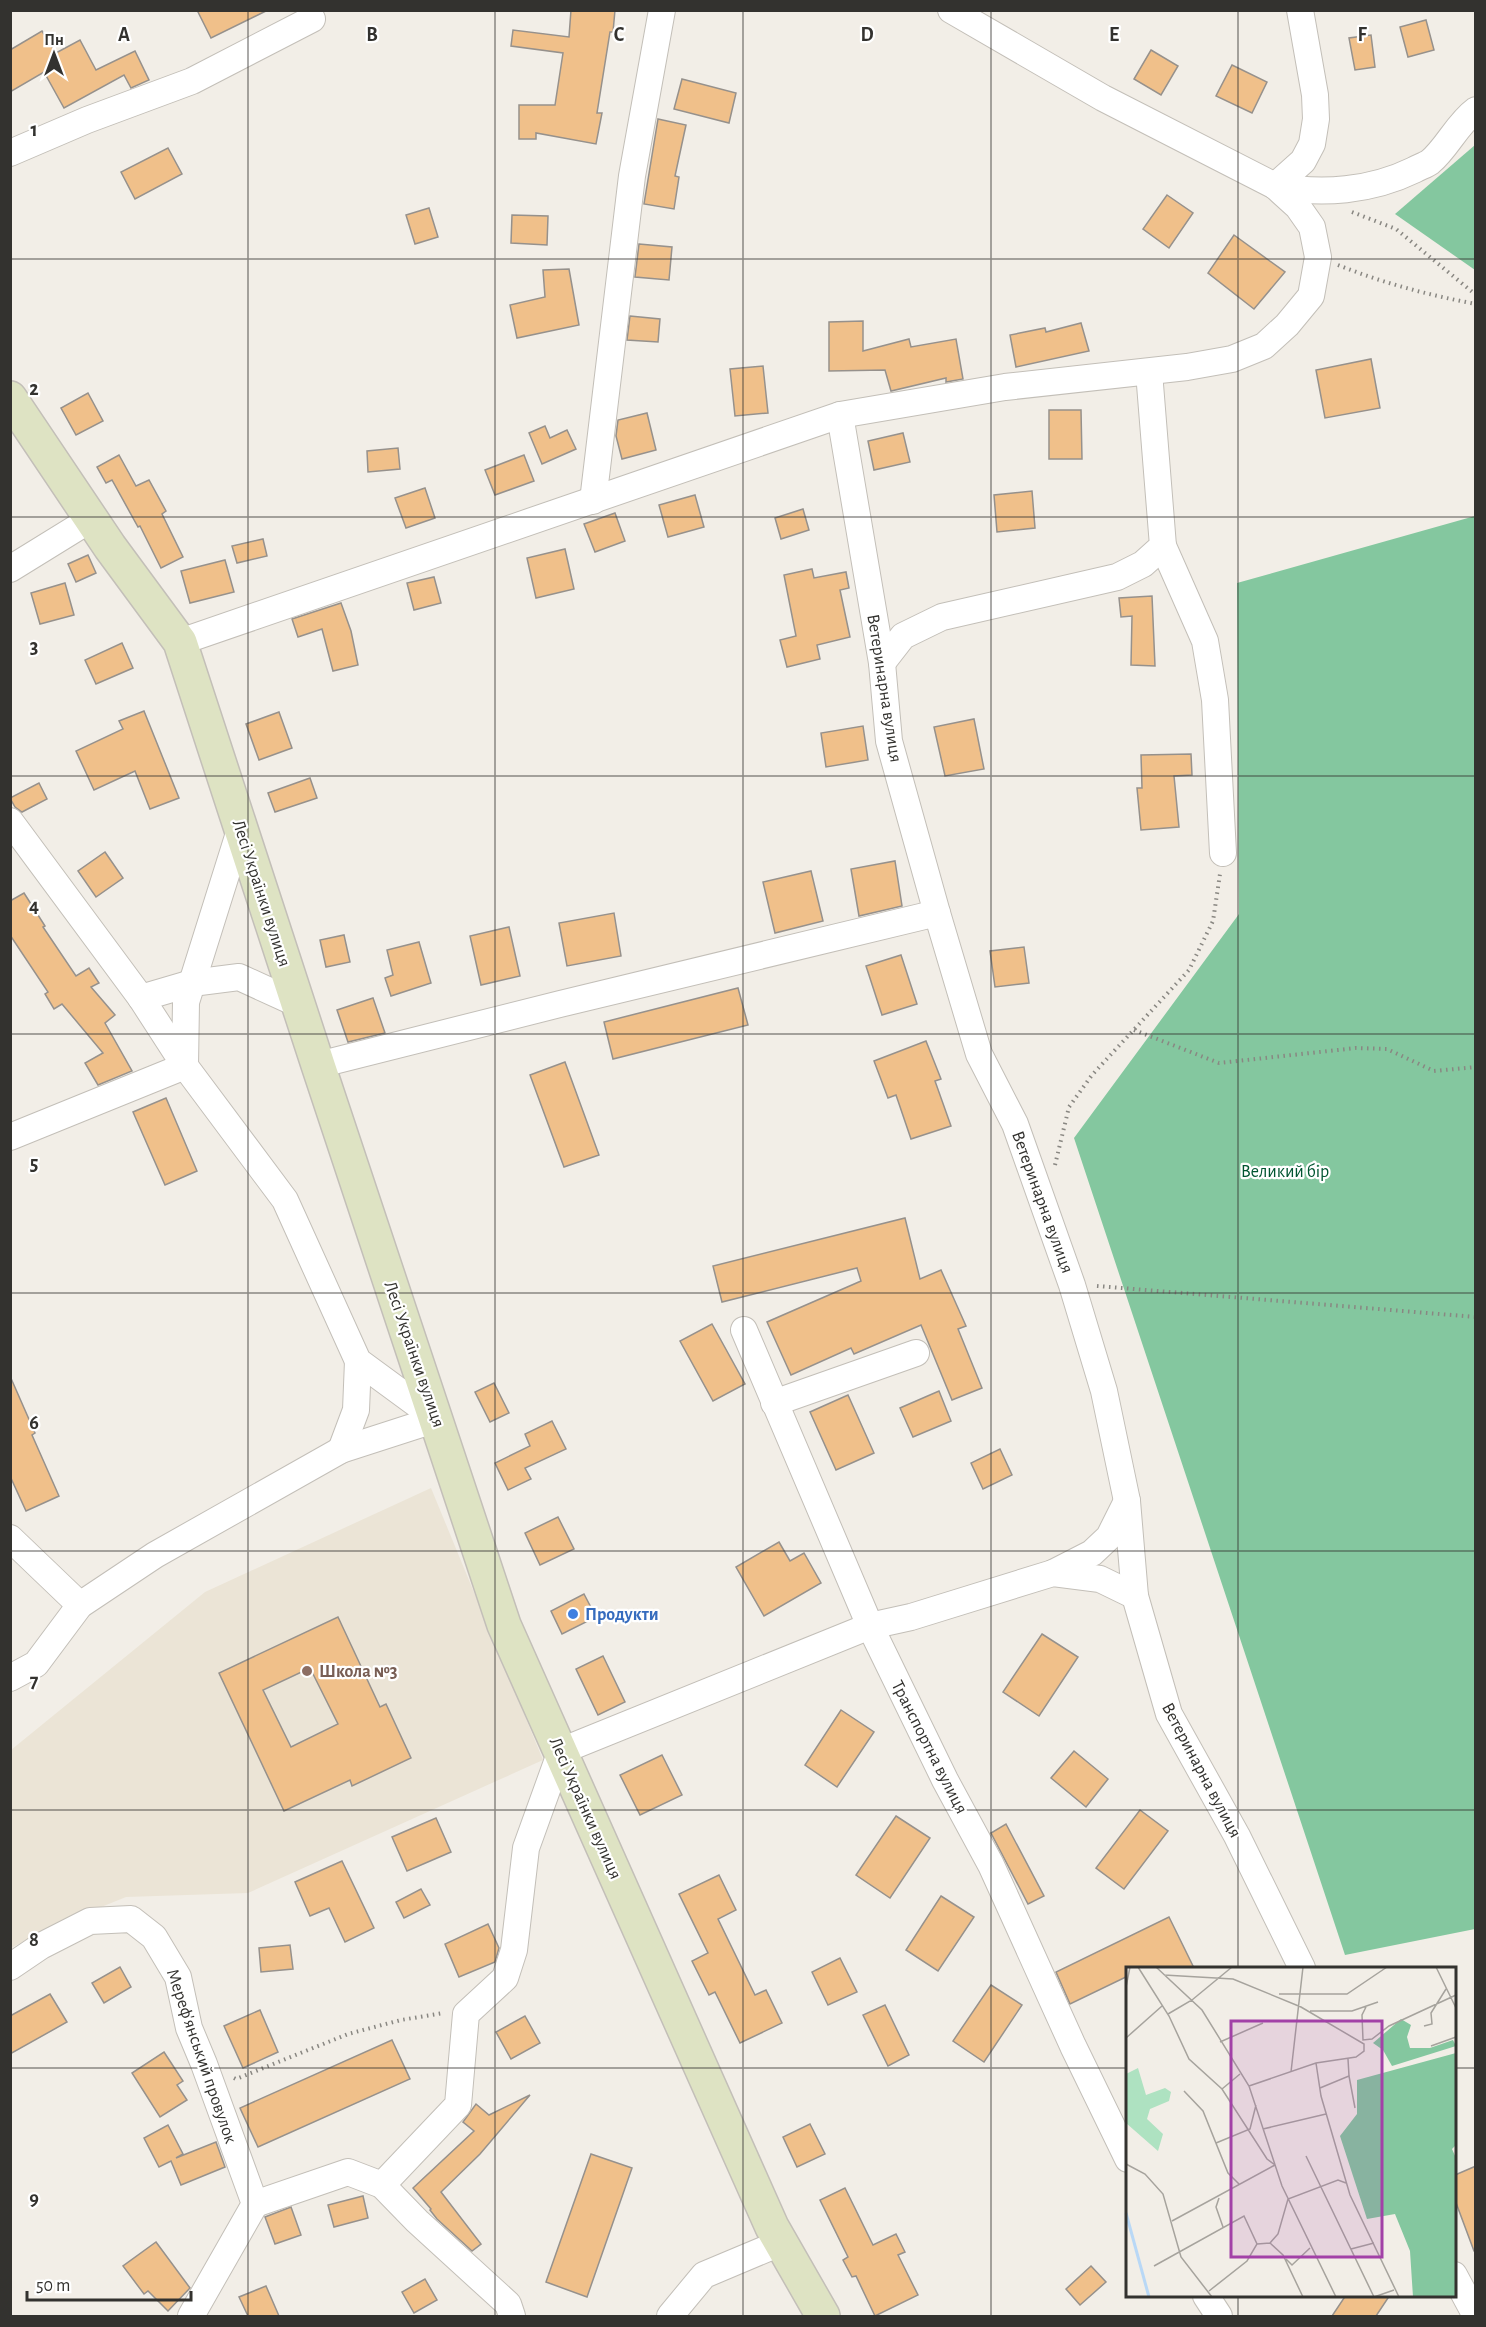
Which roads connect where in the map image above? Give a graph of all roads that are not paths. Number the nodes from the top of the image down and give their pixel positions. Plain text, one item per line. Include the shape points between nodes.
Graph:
1 (662, 10) edge
2 (951, 10) edge
3 (1300, 10) edge
4 (312, 19) dead end
5 (1476, 110) edge
6 (10, 153) edge
7 (1275, 186) junction
8 (1149, 372) junction
9 (10, 398) edge
10 (840, 416) junction
11 (593, 501) junction
12 (91, 519) junction
13 (1163, 546) junction
14 (10, 569) edge
15 (180, 642) junction
16 (882, 663) junction
17 (10, 821) edge
18 (241, 827) junction
19 (1223, 853) road end
20 (937, 913) junction
21 (192, 983) junction
22 (141, 998) junction
23 (298, 1004) junction
24 (318, 1065) junction
25 (185, 1066) junction
26 (10, 1137) edge
27 (744, 1330) dead end
28 (916, 1353) dead end
29 (358, 1361) junction
30 (774, 1403) junction
31 (437, 1419) junction
32 (341, 1450) junction
33 (1127, 1501) junction
34 (10, 1538) edge
35 (1053, 1573) junction
36 (1135, 1596) junction
37 (80, 1605) junction
38 (870, 1626) junction
39 (10, 1678) edge
40 (561, 1751) junction
41 (10, 1967) edge
42 (1302, 1967) edge
43 (1126, 2154) edge
44 (382, 2185) junction
45 (255, 2204) junction
46 (780, 2243) junction
47 (1456, 2277) edge
48 (1207, 2297) edge
49 (512, 2312) edge
50 (191, 2316) edge
51 (669, 2316) edge
52 (823, 2316) edge
53 (1219, 2316) edge
54 (1476, 2316) edge

1 - 11 street via 632,176
2 - 7 street via 1103,98
3 - 7 street via 1317,118 1312,144 1303,161
4 - 6 street via 192,81
5 - 7 street via 1430,162 1394,180 1350,190 1298,191
7 - 8 street via 1298,207 1312,227 1318,257 1311,296 1264,346 1232,359
8 - 10 street via 1005,387
8 - 13 street
9 - 12 street, Лесі Українки вулиця
10 - 11 street
10 - 16 street, Ветеринарна вулиця
11 - 15 street
12 - 14 street
12 - 15 street, Лесі Українки вулиця
13 - 16 street via 1143,564 1117,577 942,617 903,636
13 - 19 street via 1205,641 1215,700
15 - 18 street, Лесі Українки вулиця
16 - 20 street, Ветеринарна вулиця via 890,741
17 - 22 street
18 - 21 street
18 - 23 street, Лесі Українки вулиця
20 - 24 street
20 - 33 street, Ветеринарна вулиця via 979,1054 1015,1124 1072,1284 1104,1391
21 - 22 street
21 - 23 street via 238,977
21 - 25 street via 186,1002
22 - 25 street
23 - 24 street, Лесі Українки вулиця
24 - 31 street, Лесі Українки вулиця
25 - 26 street
25 - 29 street via 285,1200
27 - 30 street, Транспортна вулиця
28 - 30 street
29 - 31 street
29 - 32 street via 356,1410
30 - 38 street, Транспортна вулиця
31 - 32 street
31 - 40 street, Лесі Українки вулиця via 504,1624
32 - 37 street via 155,1555
33 - 35 street via 1109,1537 1092,1553
33 - 36 street, Ветеринарна вулиця
34 - 37 street
35 - 36 street via 1100,1579
35 - 38 street
36 - 42 street, Ветеринарна вулиця via 1169,1714 1237,1836
37 - 39 street via 36,1664
38 - 40 street
38 - 43 street, Транспортна вулиця via 991,1865
40 - 44 street via 526,1848 514,1950 506,1978 466,2014 458,2105
40 - 46 street, Лесі Українки вулиця
41 - 45 street, Мереф'янський провулок via 90,1921 131,1919 154,1937 178,1977 189,2028
44 - 45 street via 348,2172
44 - 49 street
45 - 50 street
46 - 51 street via 704,2275
46 - 52 street, Лесі Українки вулиця
47 - 54 street
48 - 53 street

